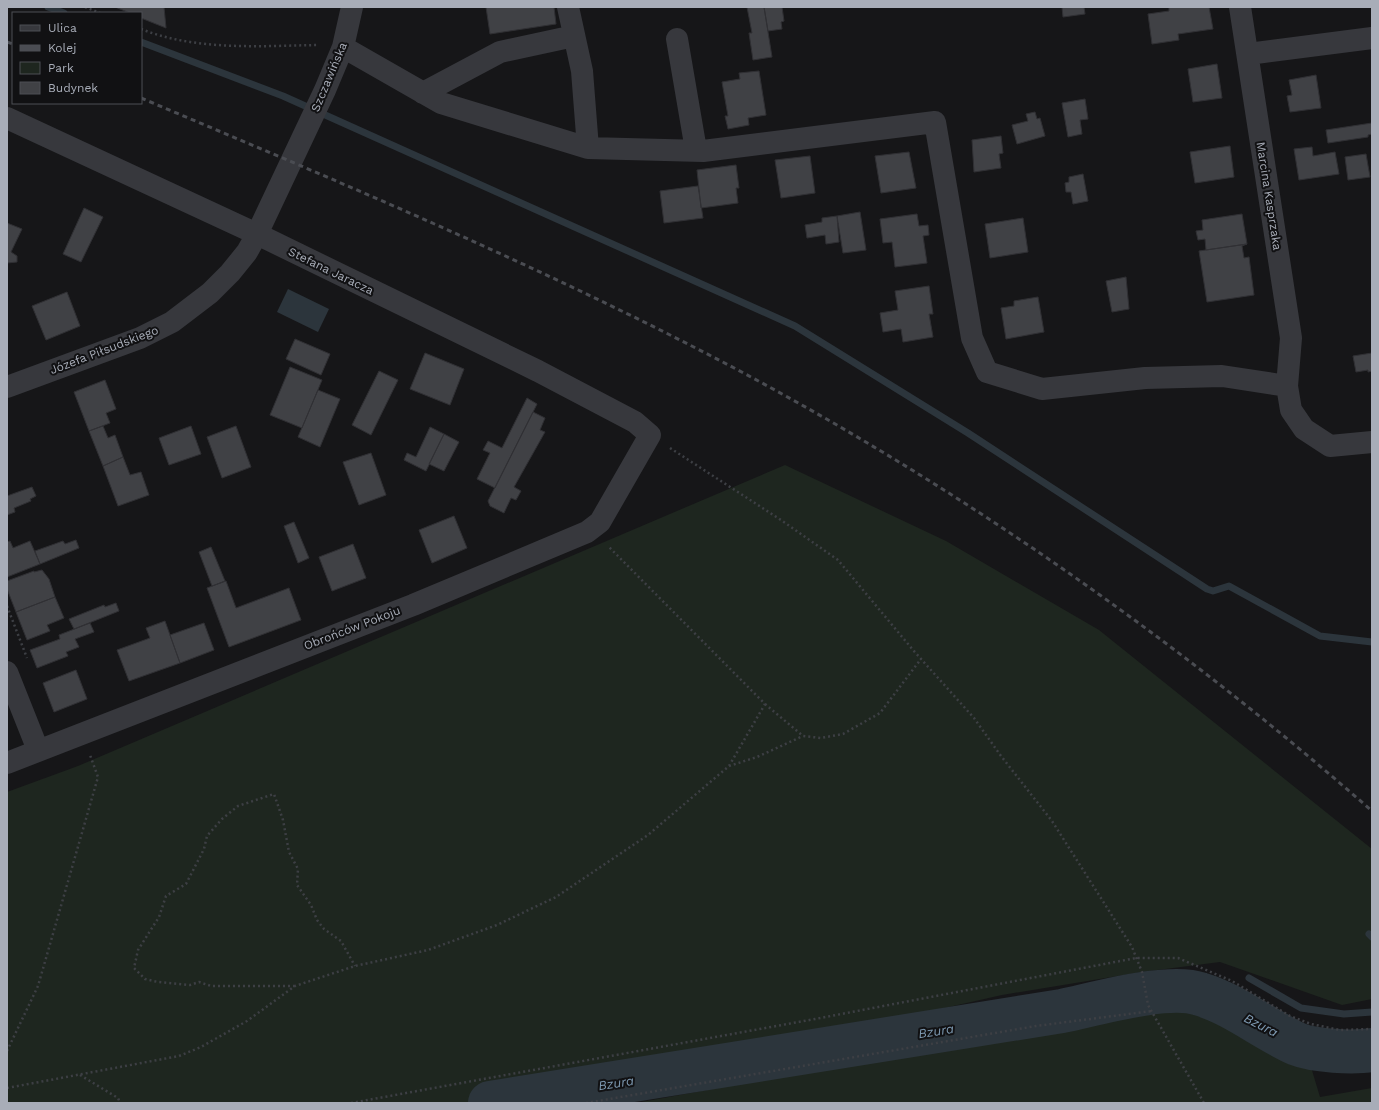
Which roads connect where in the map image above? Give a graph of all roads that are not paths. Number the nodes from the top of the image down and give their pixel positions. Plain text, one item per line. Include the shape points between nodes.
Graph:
1 (352, 7) edge
2 (568, 7) edge
3 (1240, 7) edge
4 (574, 36) junction
5 (1372, 38) edge
6 (677, 39) dead end
7 (333, 46) junction
8 (1248, 54) junction
9 (424, 93) junction
10 (7, 118) edge
11 (309, 123) joint
12 (588, 148) junction
13 (696, 150) junction
14 (257, 234) junction
15 (1286, 386) junction
16 (7, 387) edge
17 (650, 435) joint
18 (1372, 442) edge
19 (7, 672) edge
20 (38, 750) junction
21 (7, 763) edge

1 - 7 street, Szczawińska
2 - 4 street
3 - 8 street, Marcina Kasprzaka
4 - 9 street via 500,52
4 - 12 street via 582,71
5 - 8 street
6 - 13 street
7 - 9 street
7 - 11 street, Szczawińska via 325,90
8 - 15 street, Marcina Kasprzaka via 1291,338
9 - 12 street via 441,103
10 - 14 street, Stefana Jaracza
11 - 14 street, Józefa Piłsudskiego
12 - 13 street
13 - 15 street via 935,122 972,338 987,372 1042,389 1146,378 1222,376
14 - 16 street, Józefa Piłsudskiego via 247,252 230,273 210,293 172,322 140,338
14 - 17 street, Stefana Jaracza via 538,371 635,422
15 - 18 street, Marcina Kasprzaka via 1291,410 1304,429 1323,442 1330,446
17 - 20 street, Obrońców Pokoju via 600,522 587,532 413,605
19 - 20 street
20 - 21 street, Obrońców Pokoju

